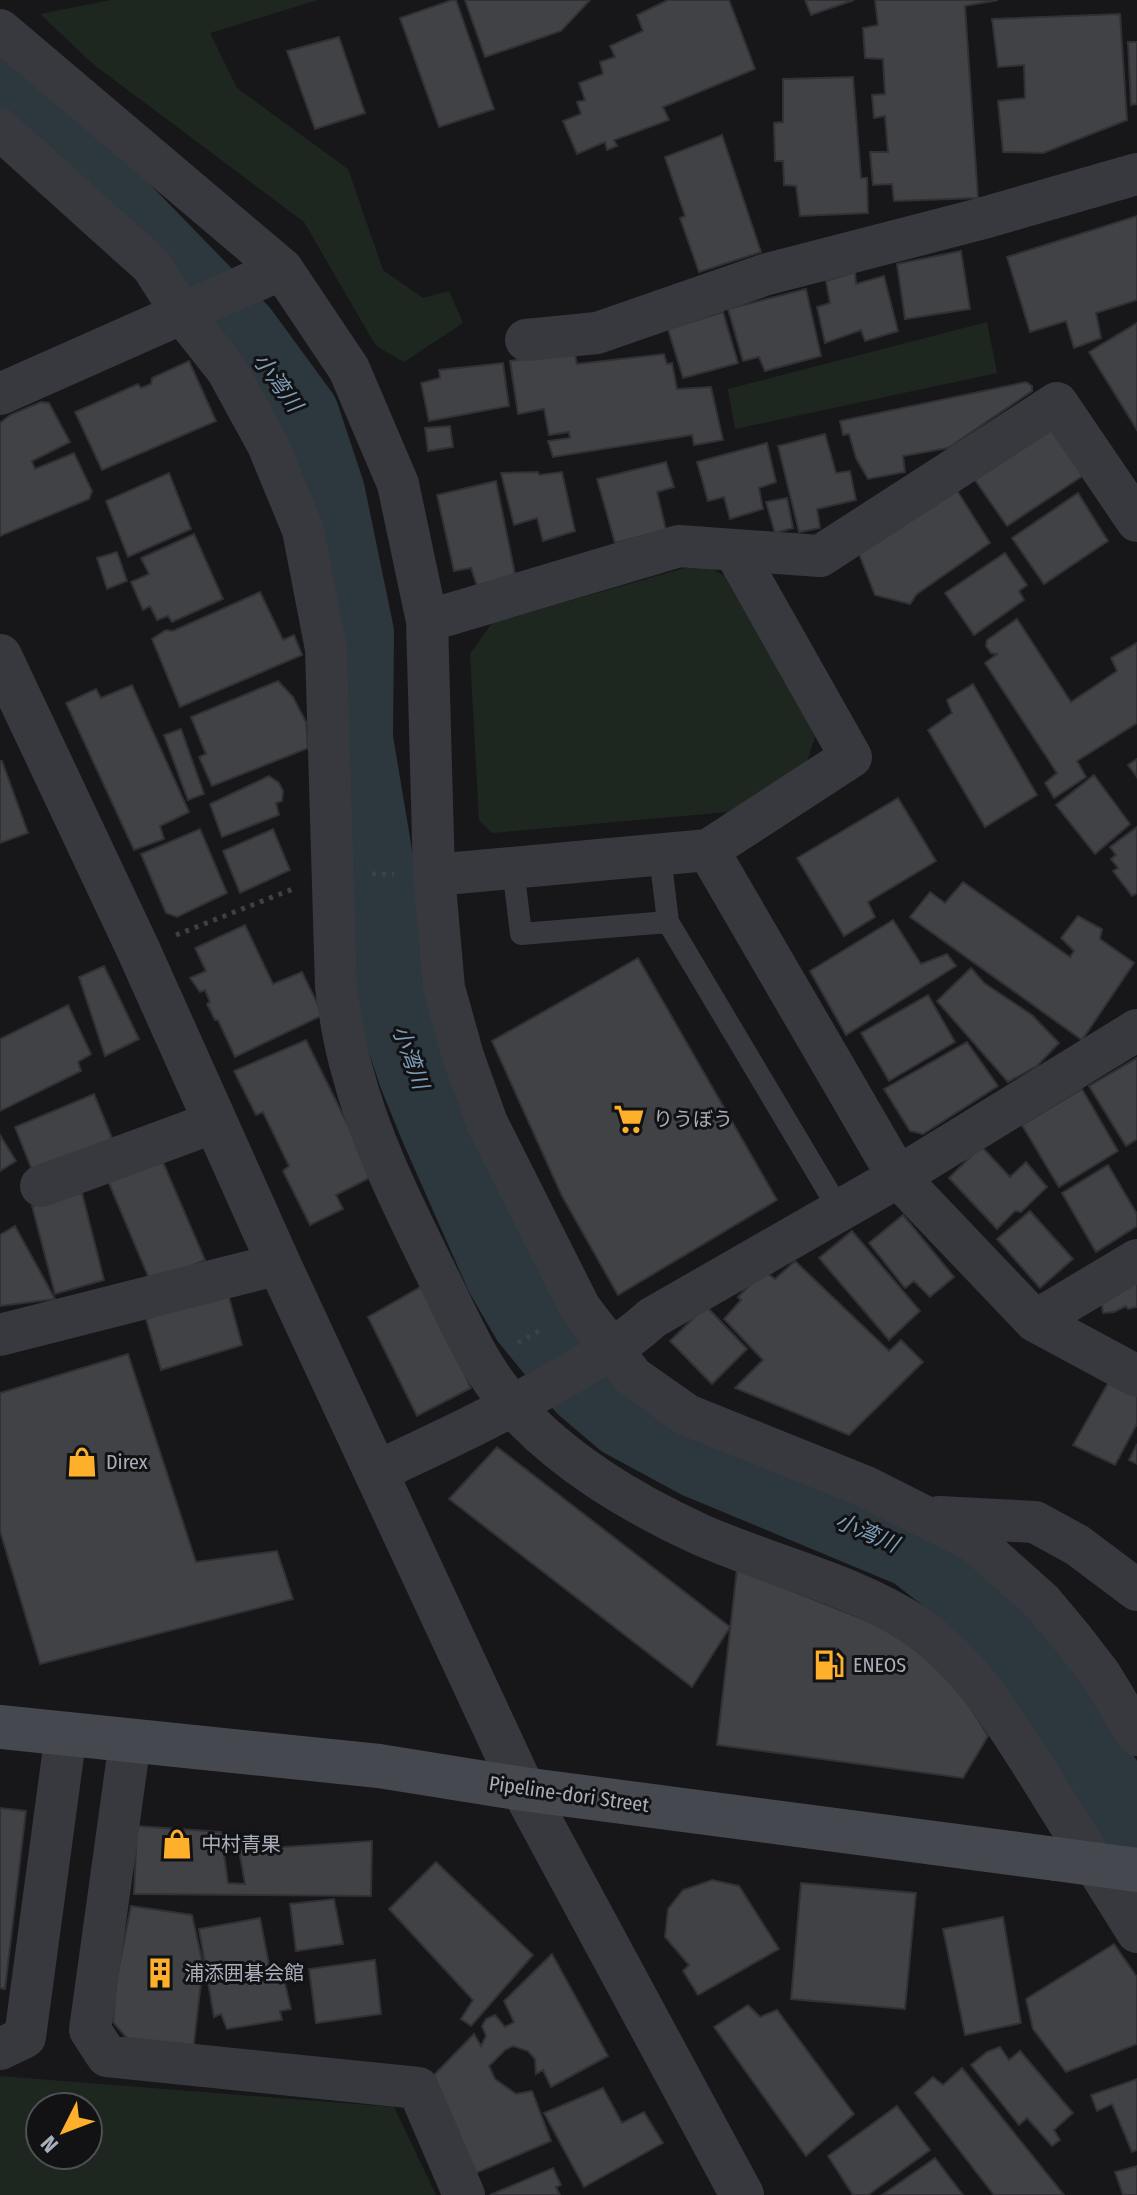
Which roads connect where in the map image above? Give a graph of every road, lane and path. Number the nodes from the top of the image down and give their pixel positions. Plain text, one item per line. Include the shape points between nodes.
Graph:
1 (0, 30) edge
2 (0, 129) edge
3 (1137, 174) edge
4 (282, 269) junction
5 (189, 310) junction
6 (526, 340) dead end
7 (0, 394) edge
8 (1137, 521) edge
9 (734, 550) junction
10 (427, 621) junction
11 (0, 656) edge
12 (10, 702) edge
13 (708, 850) junction
14 (660, 855) junction
15 (513, 868) junction
16 (346, 874) junction
17 (418, 874) junction
18 (668, 922) junction
19 (138, 949) junction
20 (1137, 1030) edge
21 (215, 1122) junction
22 (898, 1177) junction
23 (41, 1186) dead end
24 (840, 1211) junction
25 (1137, 1260) edge
26 (279, 1264) junction
27 (1035, 1321) junction
28 (553, 1323) dead end
29 (0, 1335) edge
30 (514, 1346) dead end
31 (611, 1350) junction
32 (1137, 1376) edge
33 (513, 1406) junction
34 (376, 1472) junction
35 (929, 1517) junction
36 (1137, 1590) edge
37 (0, 1727) edge
38 (66, 1733) junction
39 (1137, 1735) edge
40 (130, 1741) junction
41 (523, 1789) junction
42 (1137, 1870) edge
43 (1137, 1932) edge
44 (0, 2049) edge
45 (464, 2195) edge
46 (742, 2195) edge

1 - 4 street
2 - 5 street via 152,266
3 - 6 street via 764,275 597,333
4 - 5 street
4 - 10 street via 349,369 398,484
5 - 7 street
5 - 16 street via 268,445 303,530 326,649
8 - 9 street via 1057,403 820,556
9 - 10 street via 679,546
9 - 13 street via 851,757
10 - 17 street
11 - 12 street
12 - 19 street
13 - 14 street
13 - 22 street
14 - 15 street
14 - 18 lane
15 - 17 street
15 - 18 lane via 521,934
16 - 17 path
16 - 19 path
16 - 33 street via 336,987 352,1072 406,1212 482,1365
17 - 31 street via 444,988 487,1123 580,1308
18 - 24 lane
19 - 21 street
20 - 22 street
21 - 23 street
21 - 26 street
22 - 24 street
22 - 27 street
24 - 31 street via 652,1318
25 - 27 street
26 - 29 street
26 - 34 street
27 - 32 street
28 - 30 path
31 - 33 street
31 - 35 street via 633,1377 687,1415
33 - 34 street
33 - 43 street via 579,1467 638,1503 700,1534 872,1602 949,1653 1020,1744
34 - 41 street
35 - 36 street via 1035,1522 1077,1545
35 - 39 street via 975,1542 1042,1602 1100,1674
37 - 38 main road, Pipeline-dori Street
38 - 40 main road, Pipeline-dori Street
38 - 44 street via 25,2037
40 - 41 main road, Pipeline-dori Street via 379,1766
40 - 45 street via 90,2030 107,2056 418,2088
41 - 42 main road, Pipeline-dori Street, bridge
41 - 46 street

